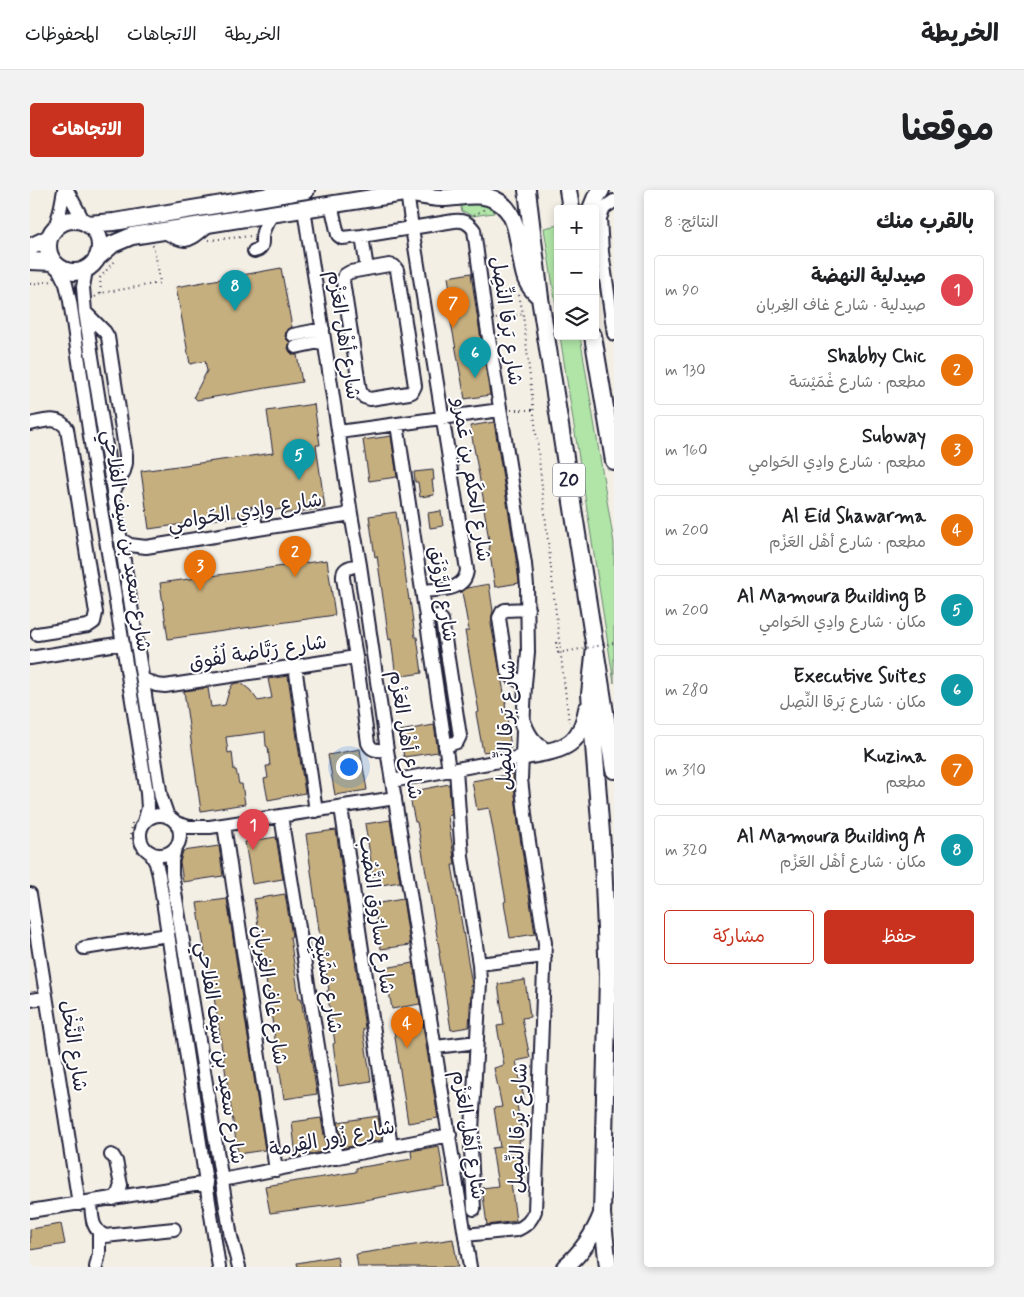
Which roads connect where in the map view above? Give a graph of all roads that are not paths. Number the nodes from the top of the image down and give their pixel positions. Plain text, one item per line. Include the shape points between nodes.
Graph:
1 (65, 190) edge
2 (303, 190) edge
3 (527, 190) edge
4 (568, 190) edge
5 (601, 190) edge
6 (415, 191) edge
7 (331, 204) junction
8 (570, 205) edge
9 (603, 206) edge
10 (304, 209) junction
11 (273, 214) junction
12 (242, 220) junction
13 (86, 223) junction
14 (412, 228) junction
15 (52, 233) junction
16 (258, 235) junction
17 (362, 236) junction
18 (30, 247) edge
19 (254, 251) dead end
20 (608, 251) edge
21 (98, 257) junction
22 (30, 261) edge
23 (56, 265) junction
24 (367, 269) junction
25 (86, 270) junction
26 (540, 298) junction
27 (85, 312) junction
28 (614, 334) edge
29 (324, 335) junction
30 (594, 340) edge
31 (294, 341) dead end
32 (500, 410) junction
33 (443, 418) junction
34 (30, 424) edge
35 (397, 424) junction
36 (339, 432) junction
37 (614, 461) edge
38 (114, 493) junction
39 (254, 514) dead end
40 (351, 514) junction
41 (256, 529) junction
42 (120, 539) junction
43 (146, 547) junction
44 (124, 563) junction
45 (360, 565) junction
46 (422, 591) junction
47 (528, 609) junction
48 (426, 619) junction
49 (37, 634) dead end
50 (123, 643) junction
51 (594, 646) junction
52 (356, 657) junction
53 (30, 658) edge
54 (295, 666) junction
55 (143, 679) junction
56 (525, 684) junction
57 (166, 686) junction
58 (453, 693) junction
59 (590, 694) junction
60 (438, 696) junction
61 (146, 701) junction
62 (523, 724) junction
63 (446, 746) junction
64 (387, 750) junction
65 (546, 752) junction
66 (521, 757) junction
67 (453, 769) junction
68 (614, 770) edge
69 (392, 780) junction
70 (395, 798) junction
71 (341, 807) junction
72 (316, 811) junction
73 (281, 816) junction
74 (172, 820) junction
75 (144, 822) junction
76 (224, 825) junction
77 (210, 828) junction
78 (176, 846) junction
79 (150, 852) junction
80 (30, 894) edge
81 (168, 935) junction
82 (84, 948) dead end
83 (545, 956) junction
84 (479, 964) junction
85 (46, 998) junction
86 (30, 1000) edge
87 (477, 1042) junction
88 (436, 1047) junction
89 (450, 1135) junction
90 (390, 1147) junction
91 (471, 1149) junction
92 (452, 1151) junction
93 (336, 1158) junction
94 (276, 1170) junction
95 (222, 1180) junction
96 (207, 1183) junction
97 (136, 1195) junction
98 (113, 1199) junction
99 (85, 1203) junction
100 (474, 1209) dead end
101 (30, 1212) edge
102 (602, 1214) junction
103 (174, 1229) dead end
104 (99, 1233) junction
105 (465, 1236) junction
106 (220, 1266) edge
107 (238, 1266) edge
108 (96, 1267) edge
109 (470, 1267) edge
110 (565, 1267) edge
111 (608, 1267) edge

1 - 13 street
1 - 15 street
2 - 13 main road via 114,222
3 - 26 main road, 20
4 - 8 main road
5 - 9 main road via 595,199
6 - 7 main road
6 - 14 street, شارع الحكَم بن عَمرو
6 - 26 main road via 424,196 442,198 481,196 500,203 512,216 525,277
7 - 10 main road
7 - 17 street via 338,235 345,238
9 - 20 street via 600,218
10 - 11 main road
10 - 29 street, شارع أهْل العَزْم
11 - 12 main road
11 - 16 street
12 - 16 street
12 - 21 main road via 209,224 154,239 132,236 113,244
13 - 15 main road via 68,221
13 - 21 main road via 100,242
14 - 17 street
14 - 32 street, شارع بَرقا النِّصِل via 463,221 474,230
14 - 33 street, شارع الحكَم بن عَمرو
15 - 18 main road
15 - 23 main road via 48,251
16 - 19 street via 262,245
17 - 24 street
20 - 28 street
21 - 25 main road
22 - 23 main road
23 - 25 main road via 67,272
23 - 50 street, شارع سعيد بن سيف الفلاحي via 70,301
24 - 24 street via 350,272 343,281 360,391 370,399 409,393 415,383 397,270 391,265
25 - 27 street, شارع سعيد بن سيف الفلاحي via 83,287
26 - 51 main road, 20
27 - 38 street, شارع سعيد بن سيف الفلاحي
27 - 38 street, شارع سعيد بن سيف الفلاحي via 108,337 126,463
29 - 31 street
29 - 36 street, شارع أهْل العَزْم
30 - 37 main road, 20
32 - 33 street
32 - 47 street, شارع بَرقا النِّصِل via 525,564
33 - 35 street
33 - 46 street, شارع الحكَم بن عَمرو via 467,575 457,586
34 - 49 street via 55,420 67,429 96,616 88,626
35 - 36 street
35 - 46 street, شارع الرَّوْنَق
36 - 40 street, شارع أهْل العَزْم
38 - 42 street, شارع سعيد بن سيف الفلاحي
39 - 41 street
40 - 41 street, شارع وادِي الحَوامي
40 - 45 street, شارع أهْل العَزْم
41 - 43 street, شارع وادِي الحَوامي
42 - 43 street, شارع وادِي الحَوامي via 130,545
42 - 44 street, شارع سعيد بن سيف الفلاحي
43 - 44 street, شارع وادِي الحَوامي
44 - 55 street, شارع سعيد بن سيف الفلاحي
45 - 52 street via 347,568 342,575
45 - 64 street, شارع أهْل العَزْم
46 - 48 street, شارع الرَّوْنَق
47 - 56 street, شارع بَرقا النِّصِل
47 - 56 street via 504,610 499,618 507,670
48 - 58 street via 437,616 442,620
48 - 60 street, شارع الرَّوْنَق
50 - 53 street
50 - 75 street, شارع سعيد بن سيف الفلاحي via 148,800
51 - 59 main road
51 - 68 main road, 20
52 - 54 street, شارع رَبَّاضة لُفُوق
52 - 64 street via 368,743 374,750
54 - 57 street, شارع رَبَّاضة لُفُوق
54 - 72 street
55 - 57 street, شارع رَبَّاضة لُفُوق
55 - 61 street, شارع سعيد بن سيف الفلاحي
56 - 62 street, شارع بَرقا النِّصِل
57 - 61 street, شارع رَبَّاضة لُفُوق
58 - 60 street
58 - 63 street via 460,738
59 - 65 main road via 583,727 578,735 564,747
59 - 102 main road via 603,859 608,978
60 - 63 street, شارع الرَّوْنَق
61 - 74 street, شارع سعيد بن سيف الفلاحي via 161,797
62 - 65 main road via 531,741
62 - 66 street, شارع بَرقا النِّصِل
63 - 67 street, شارع الرَّوْنَق
64 - 69 street, شارع أهْل العَزْم
65 - 66 main road
66 - 67 street
66 - 83 street, شارع بَرقا النِّصِل via 523,801 544,930
67 - 69 street
67 - 84 street, شارع الرَّوْنَق via 462,857
69 - 70 street, شارع أهْل العَزْم
70 - 71 street
70 - 88 street, شارع أهْل العَزْم
71 - 72 street
71 - 90 street, شارع سارُوق النَّصُب
72 - 73 street
73 - 76 street
73 - 93 street, شارع مْشَيْبِع
74 - 75 street via 155,815
74 - 77 street via 189,827
74 - 78 street via 180,832
75 - 79 street via 140,838
76 - 77 street
76 - 94 street, شارع غاف الغِربان
77 - 78 street
78 - 79 street via 168,853
78 - 95 street, شارع سعيد بن سيف الفلاحي via 172,874
79 - 81 street, شارع سعيد بن سيف الفلاحي via 160,875
80 - 85 street, شارع النَّخْل
81 - 82 street
81 - 96 street, شارع سعيد بن سيف الفلاحي
83 - 84 street
83 - 105 street, شارع بَرقا النِّصِل via 535,1212 528,1223 516,1230
84 - 87 street, شارع الرَّوْنَق
85 - 86 street
85 - 99 street, شارع النَّخْل
87 - 88 street
87 - 91 street, شارع الرَّوْنَق
88 - 89 street, شارع أهْل العَزْم
89 - 90 street, شارع زُور القِرمة
89 - 92 street, شارع أهْل العَزْم
90 - 93 street, شارع زُور القِرمة
91 - 92 street
91 - 100 street, شارع الرَّوْنَق
92 - 105 street, شارع أهْل العَزْم
93 - 94 street, شارع زُور القِرمة
94 - 95 street, شارع زُور القِرمة
95 - 107 street, شارع سعيد بن سيف الفلاحي
96 - 97 street
96 - 106 street, شارع سعيد بن سيف الفلاحي
97 - 98 street
97 - 98 street via 126,1189 115,1154 121,1185
98 - 99 street
99 - 101 street
99 - 104 street, شارع النَّخْل
102 - 110 main road via 588,1243
102 - 111 main road
103 - 104 street via 111,1236
104 - 108 street, شارع النَّخْل
105 - 109 street, شارع أهْل العَزْم

